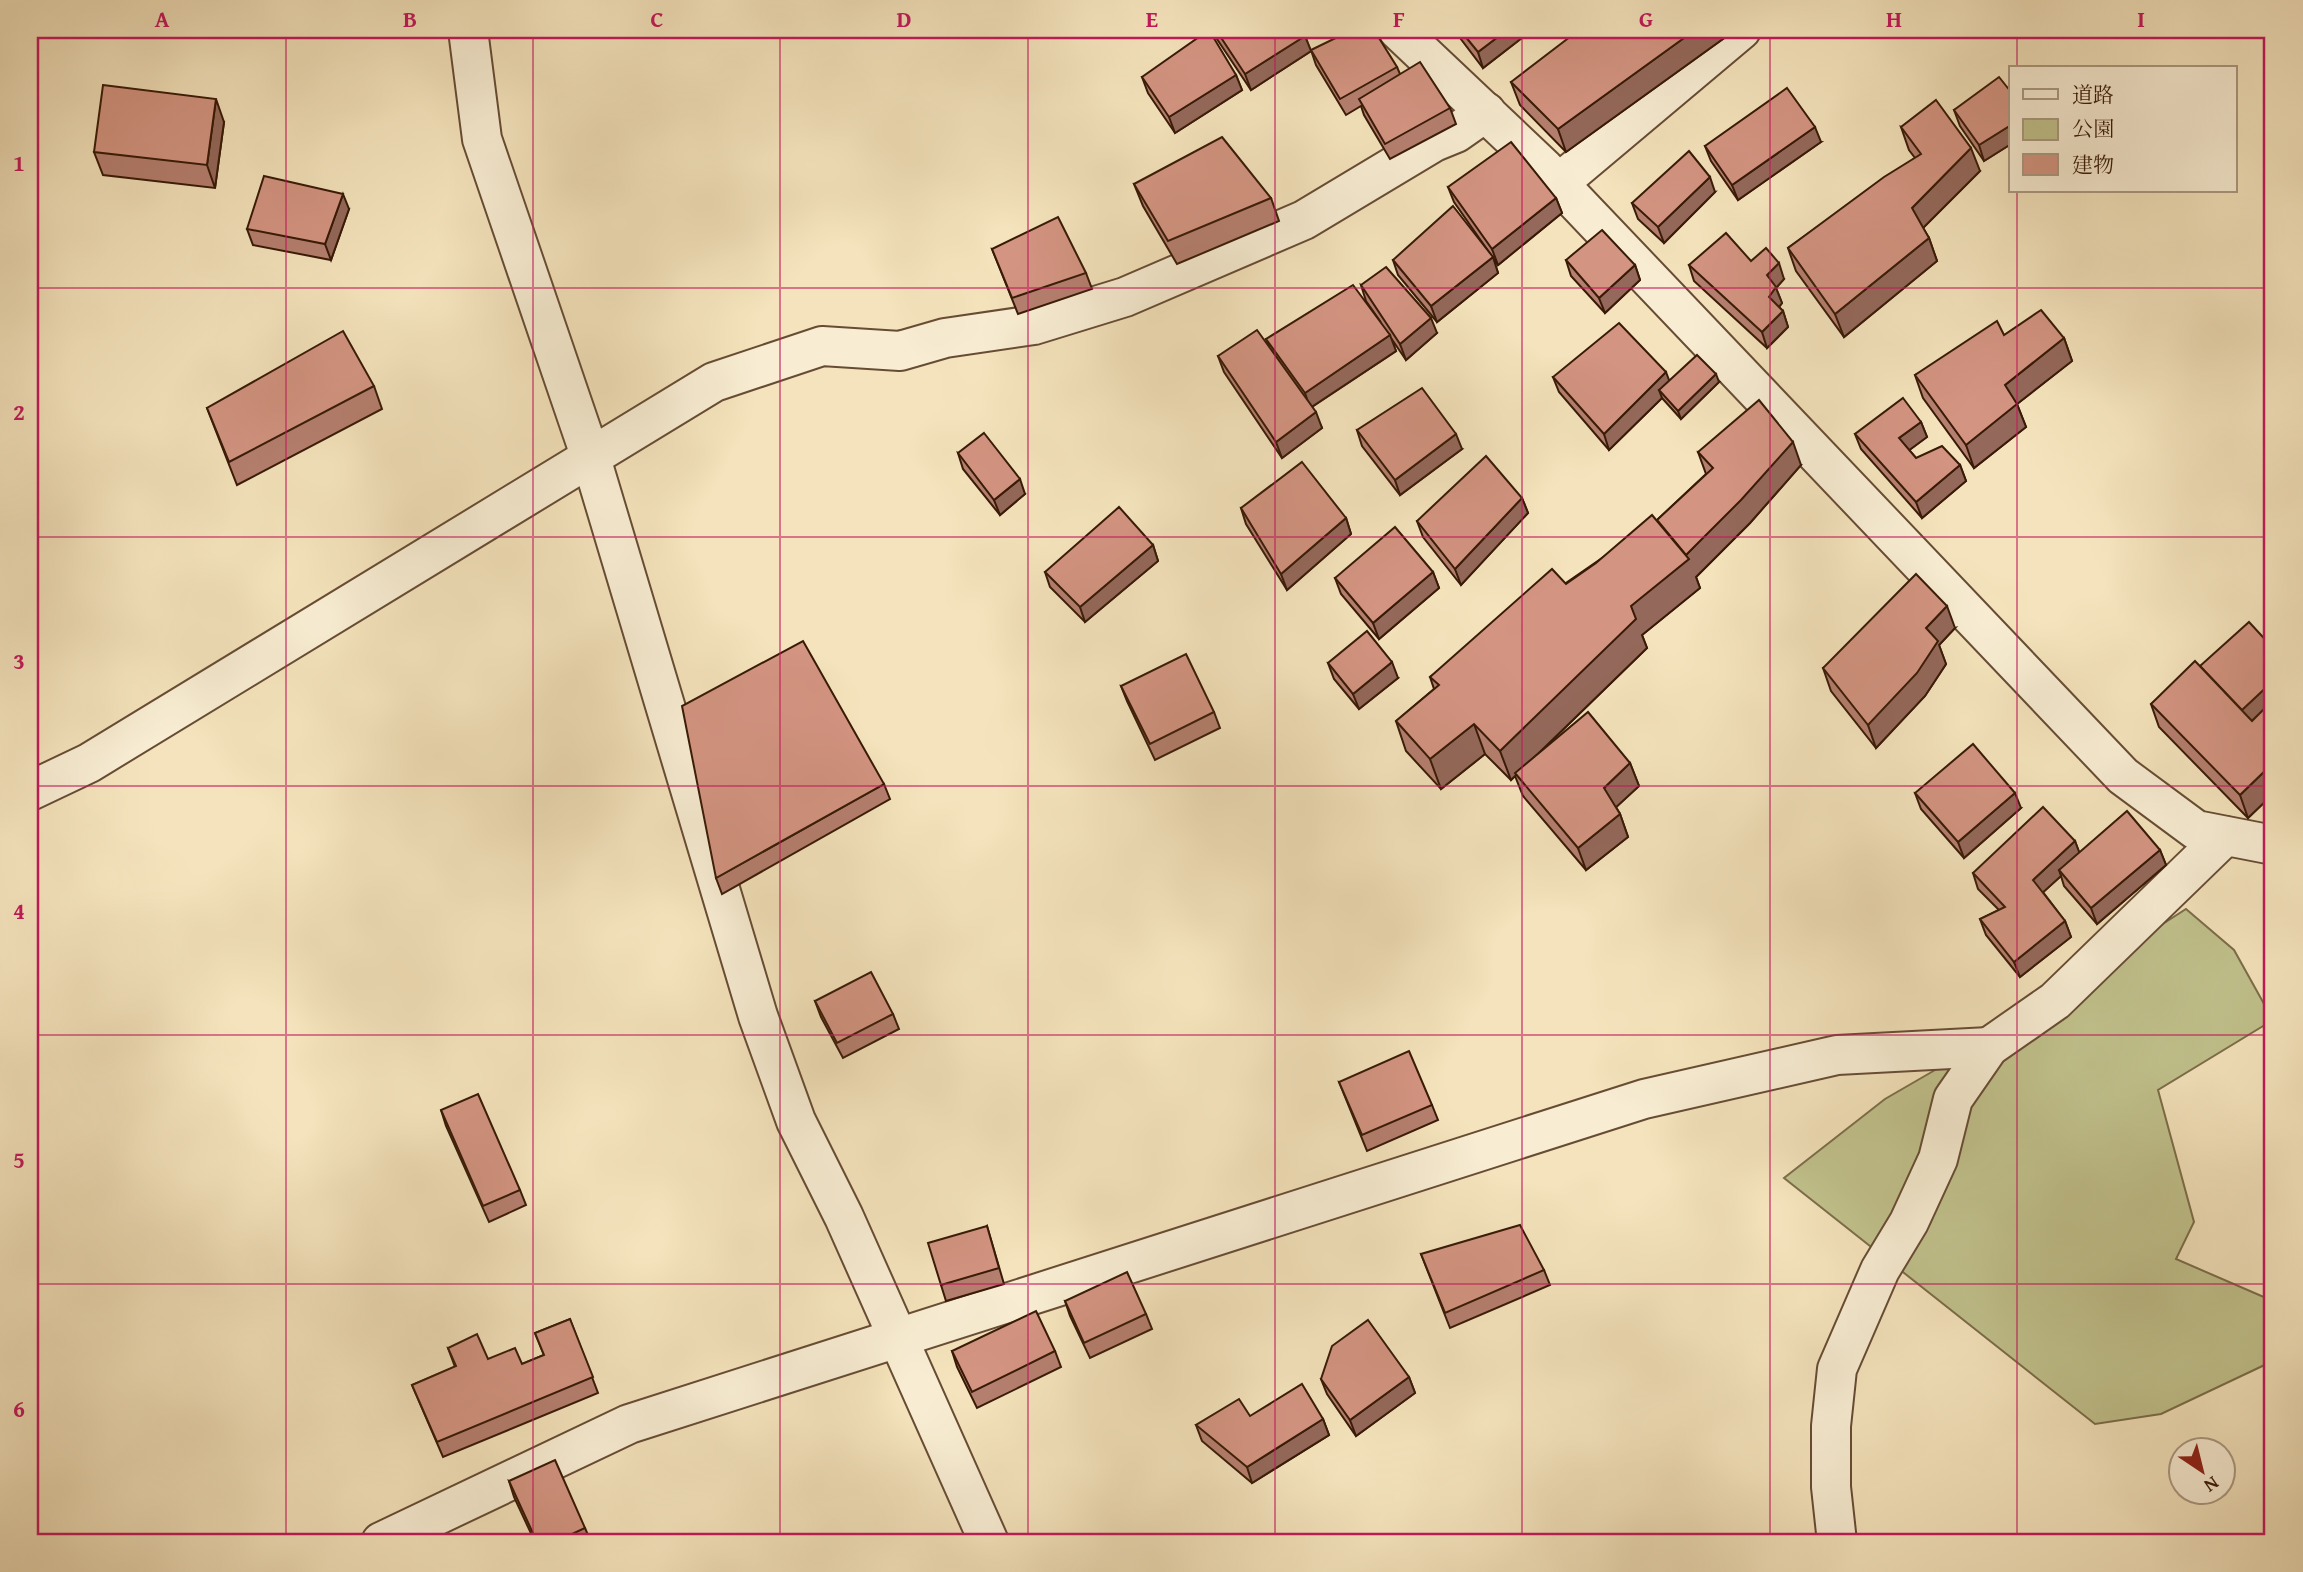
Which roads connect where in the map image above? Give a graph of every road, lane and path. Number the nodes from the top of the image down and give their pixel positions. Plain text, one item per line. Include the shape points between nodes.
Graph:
1 (468, 30) edge
2 (1398, 30) edge
3 (1741, 30) edge
4 (1486, 112) junction
5 (1559, 183) junction
6 (591, 458) junction
7 (30, 792) edge
8 (2225, 836) junction
9 (2273, 845) edge
10 (1989, 1047) junction
11 (899, 1338) junction
12 (381, 1542) edge
13 (989, 1542) edge
14 (1837, 1542) edge

1 - 6 street via 482,139
2 - 4 street
3 - 5 street
4 - 5 street
4 - 6 street via 1304,220 1125,297 1034,325 945,338 900,351 822,346 714,382
5 - 8 street via 2123,776 2196,830
6 - 7 street via 89,762
6 - 11 street via 758,1016 796,1121
8 - 9 street
8 - 10 street via 2054,1001
10 - 11 street via 1837,1055 1643,1099
10 - 14 street via 1953,1099 1938,1159 1909,1223 1880,1270 1837,1369 1831,1426
11 - 12 street via 629,1424
11 - 13 street

